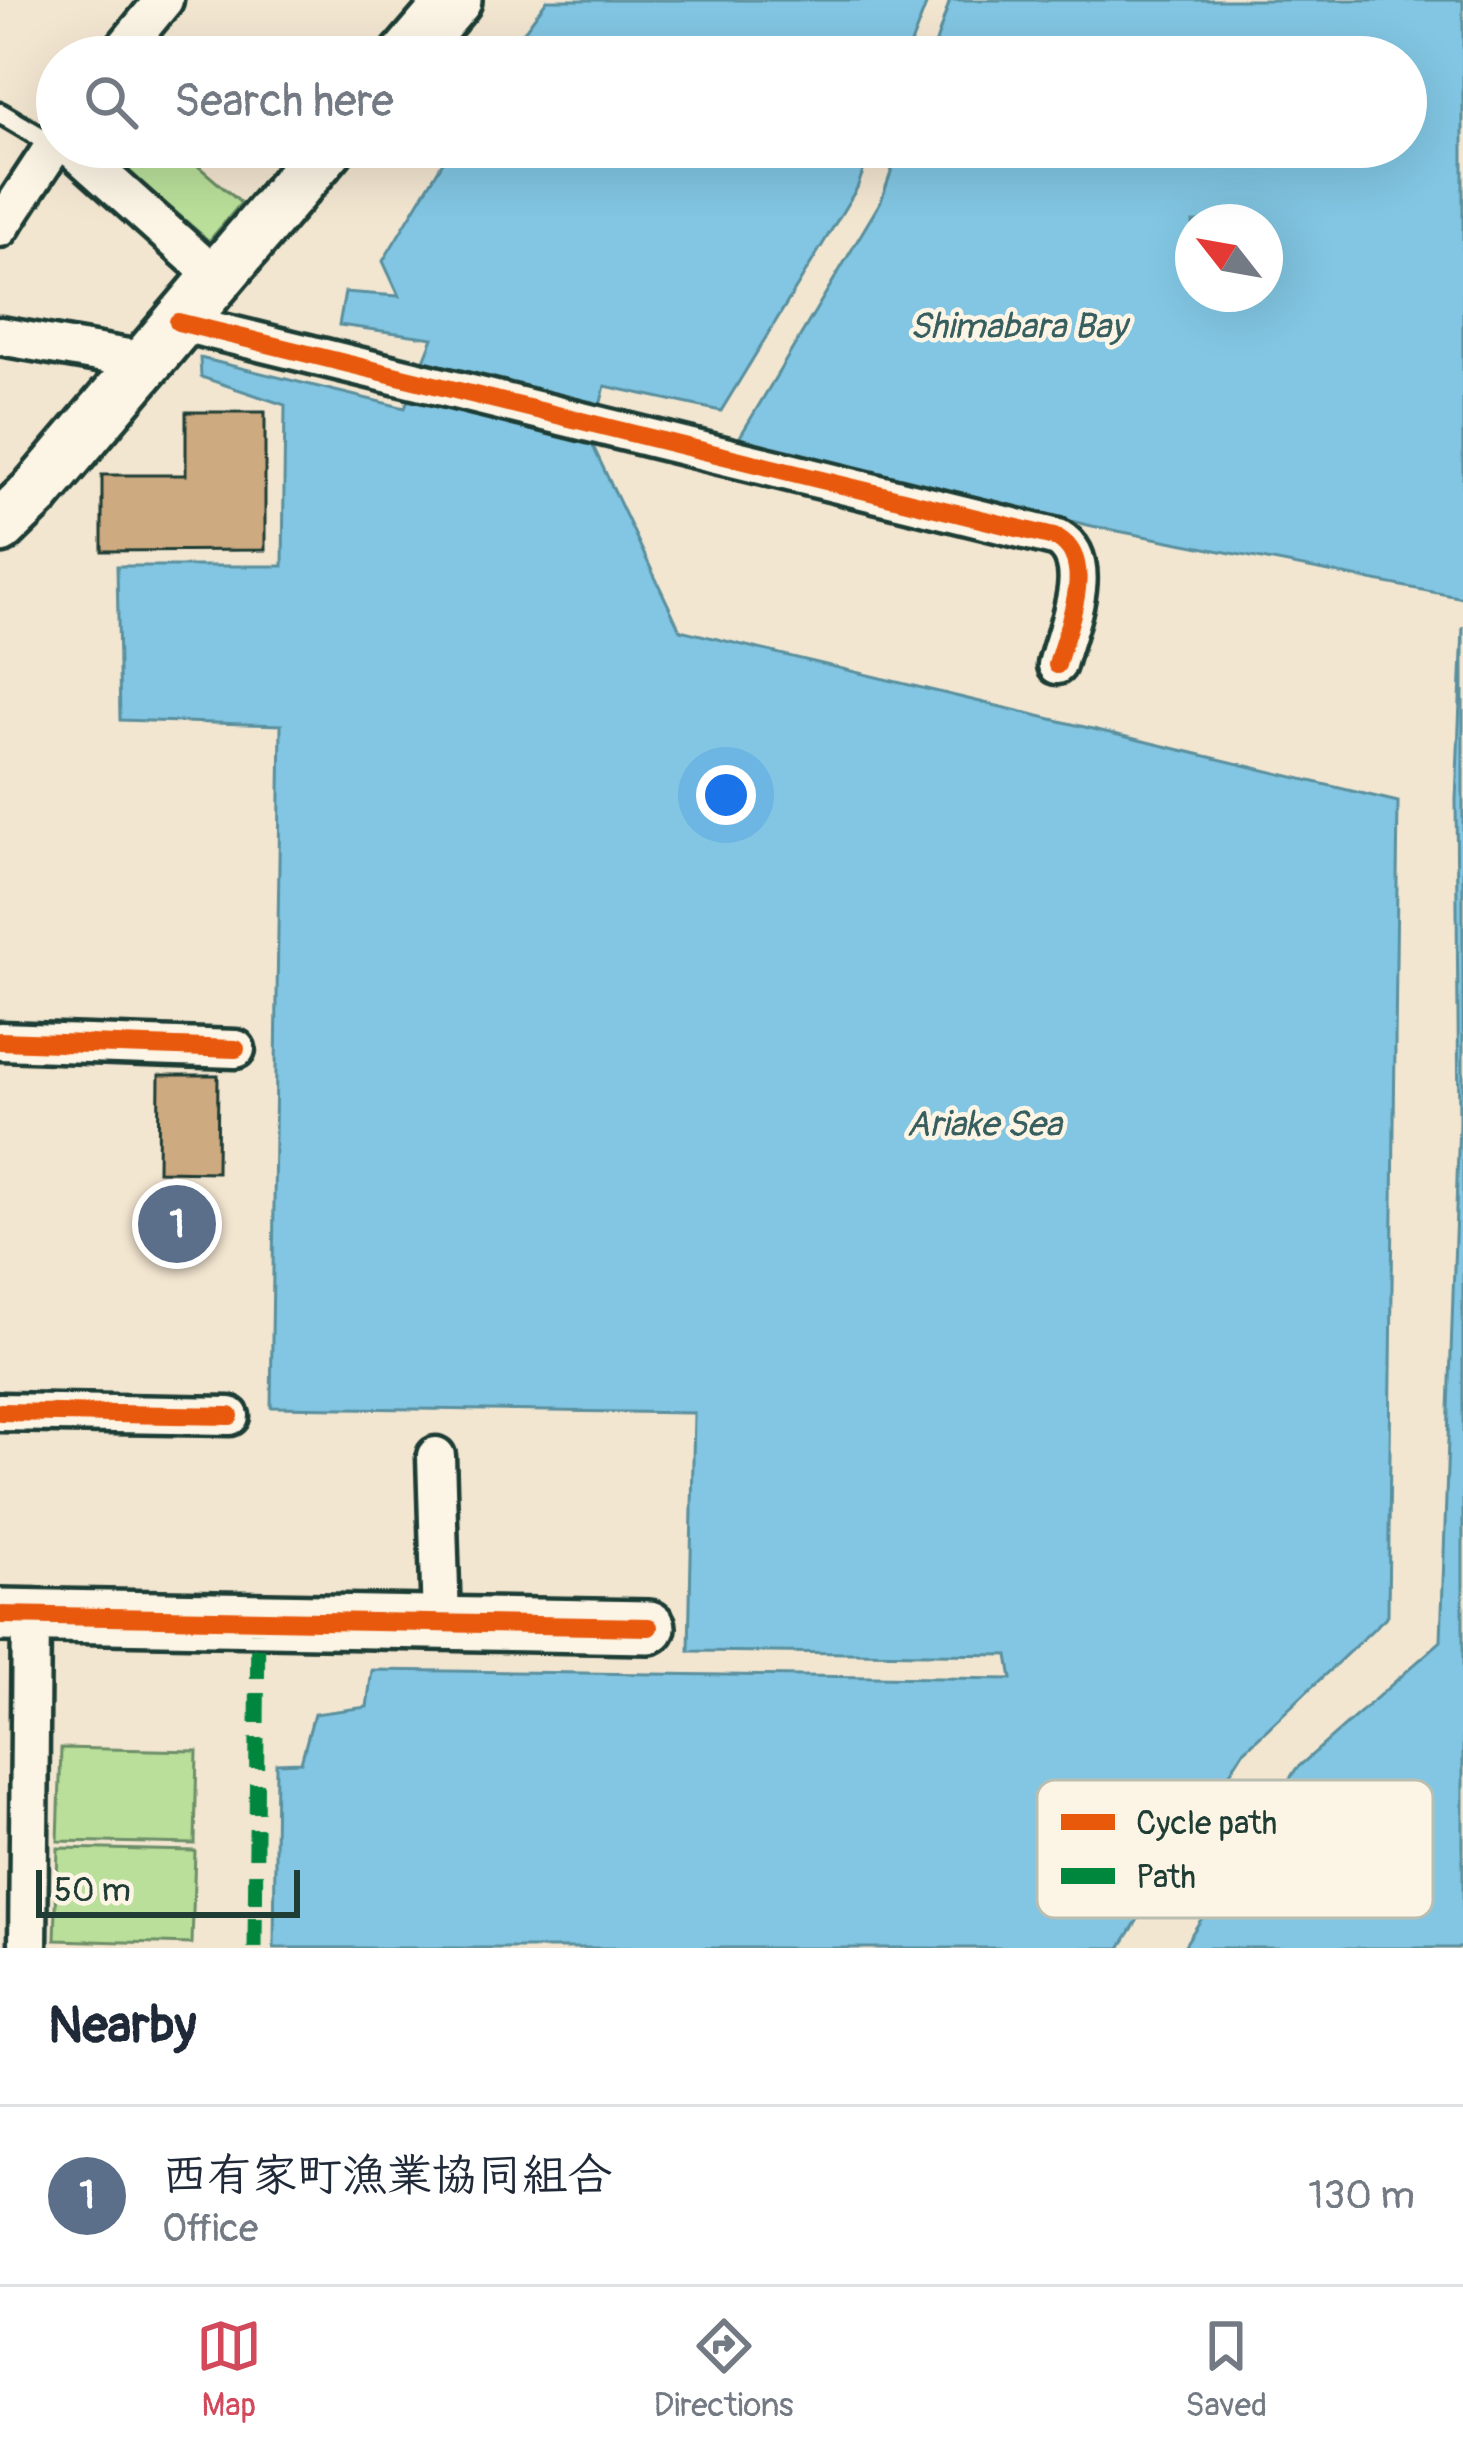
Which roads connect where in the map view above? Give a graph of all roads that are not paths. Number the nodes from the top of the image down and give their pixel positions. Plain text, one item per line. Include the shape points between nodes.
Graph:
1 (164, 0) edge
2 (451, 1) edge
3 (134, 36) edge
4 (423, 36) edge
5 (0, 113) edge
6 (36, 131) edge
7 (44, 168) edge
8 (89, 168) edge
9 (310, 168) edge
10 (0, 228) edge
11 (216, 277) junction
12 (178, 322) junction
13 (0, 336) edge
14 (145, 362) junction
15 (0, 527) edge
16 (1057, 665) dead end
17 (0, 1041) edge
18 (236, 1049) dead end
19 (0, 1412) edge
20 (230, 1416) dead end
21 (436, 1456) dead end
22 (16, 1615) edge
23 (441, 1623) junction
24 (649, 1627) dead end
25 (28, 1948) edge

1 - 3 street
2 - 4 street
5 - 6 lane
7 - 10 street
8 - 11 street
9 - 11 street
11 - 12 street
12 - 14 street
12 - 16 street via 1058,538 1074,550 1079,569
13 - 14 street
14 - 15 street
17 - 18 street
19 - 20 street
21 - 23 street
22 - 23 street
22 - 25 street
23 - 24 street

